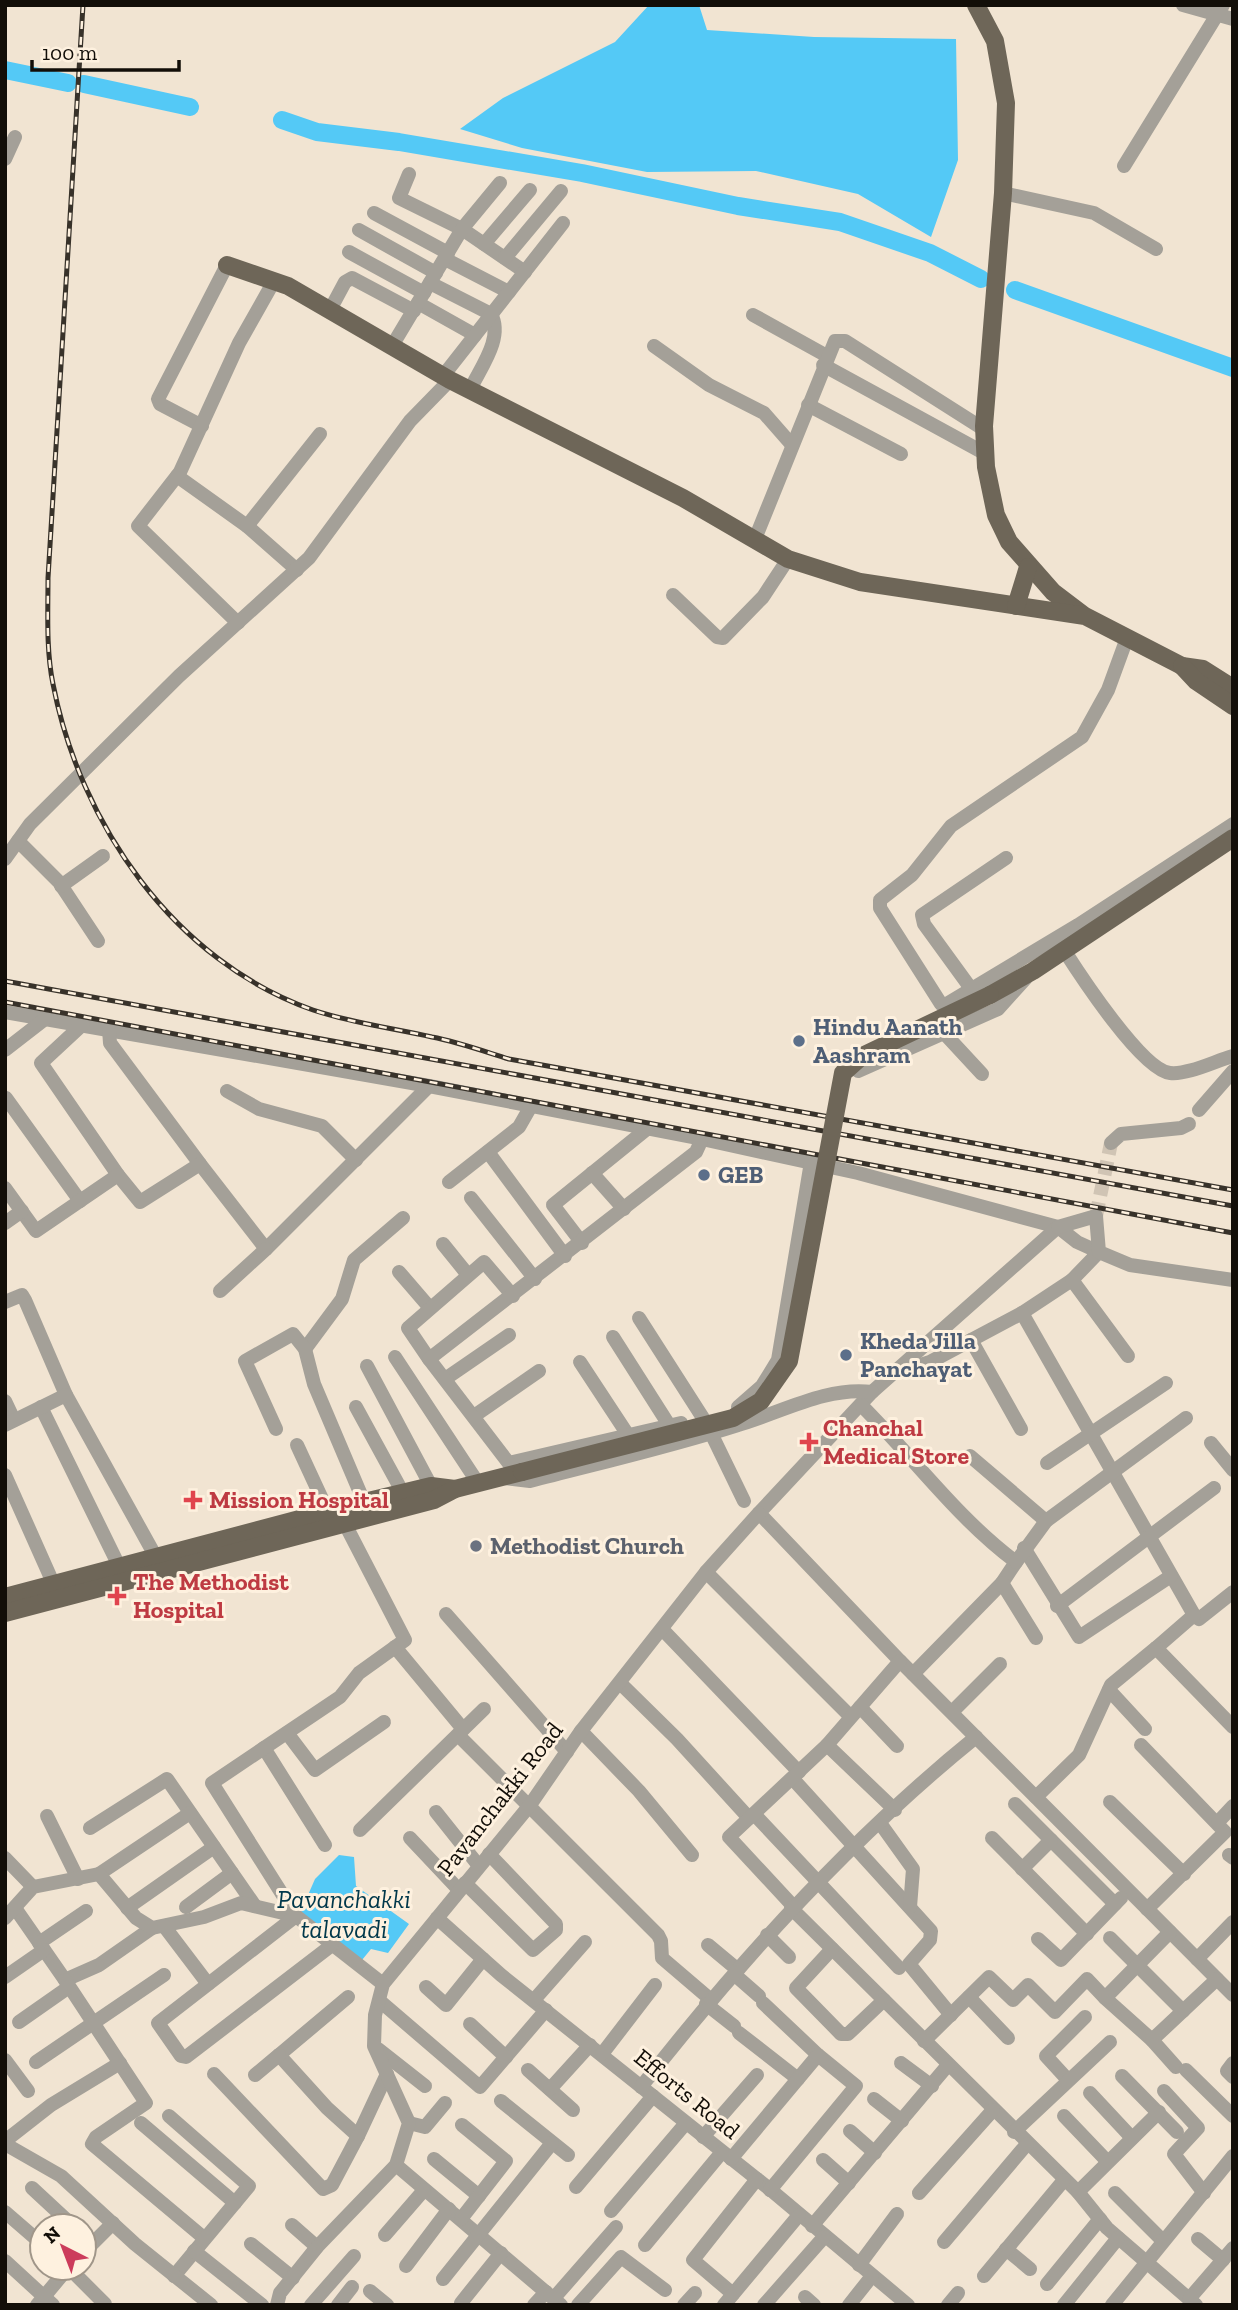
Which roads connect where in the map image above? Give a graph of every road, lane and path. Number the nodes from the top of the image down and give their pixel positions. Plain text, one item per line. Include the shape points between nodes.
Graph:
1 (976, 5) edge
2 (1183, 5) edge
3 (1225, 13) edge
4 (15, 137) dead end
5 (5, 159) edge
6 (1124, 166) dead end
7 (409, 174) dead end
8 (500, 183) dead end
9 (530, 190) dead end
10 (561, 191) dead end
11 (1003, 193) junction
12 (374, 213) dead end
13 (562, 223) dead end
14 (462, 229) junction
15 (359, 230) dead end
16 (484, 244) junction
17 (1156, 249) dead end
18 (349, 252) dead end
19 (446, 256) junction
20 (505, 258) junction
21 (227, 265) joint
22 (524, 272) junction
23 (274, 281) junction
24 (509, 292) junction
25 (424, 293) junction
26 (330, 310) junction
27 (491, 314) junction
28 (753, 315) dead end
29 (475, 335) junction
30 (392, 346) junction
31 (654, 346) dead end
32 (825, 361) junction
33 (446, 378) junction
34 (470, 390) junction
35 (808, 405) junction
36 (202, 426) junction
37 (985, 430) junction
38 (320, 434) dead end
39 (792, 445) junction
40 (901, 454) dead end
41 (986, 454) junction
42 (177, 476) junction
43 (247, 526) junction
44 (755, 540) junction
45 (788, 559) junction
46 (1028, 567) junction
47 (297, 570) junction
48 (673, 595) dead end
49 (1016, 606) junction
50 (1085, 616) junction
51 (238, 622) junction
52 (1126, 638) junction
53 (1182, 666) junction
54 (1233, 688) edge
55 (1233, 706) edge
56 (1233, 824) edge
57 (1233, 838) edge
58 (18, 841) junction
59 (103, 856) dead end
60 (1006, 858) dead end
61 (5, 859) edge
62 (61, 886) junction
63 (98, 941) dead end
64 (1064, 950) junction
65 (1033, 971) junction
66 (972, 990) junction
67 (5, 1012) edge
68 (45, 1018) junction
69 (83, 1024) junction
70 (110, 1029) junction
71 (944, 1033) junction
72 (5, 1050) edge
73 (1233, 1056) edge
74 (858, 1071) dead end
75 (1233, 1071) edge
76 (982, 1074) dead end
77 (429, 1086) junction
78 (227, 1091) dead end
79 (6, 1098) edge
80 (531, 1106) junction
81 (1199, 1110) dead end
82 (1189, 1124) dead end
83 (648, 1128) junction
84 (702, 1139) junction
85 (1111, 1143) dead end
86 (488, 1152) junction
87 (356, 1160) junction
88 (811, 1162) junction
89 (200, 1164) junction
90 (592, 1173) junction
91 (118, 1175) junction
92 (449, 1182) dead end
93 (5, 1188) edge
94 (471, 1198) dead end
95 (80, 1201) junction
96 (624, 1209) junction
97 (22, 1211) junction
98 (403, 1218) dead end
99 (5, 1223) edge
100 (1058, 1227) junction
101 (582, 1243) junction
102 (443, 1244) dead end
103 (266, 1249) junction
104 (1099, 1252) junction
105 (565, 1256) junction
106 (399, 1272) dead end
107 (468, 1275) junction
108 (535, 1279) junction
109 (1072, 1280) junction
110 (1233, 1280) edge
111 (220, 1291) dead end
112 (513, 1296) junction
113 (5, 1302) edge
114 (430, 1308) junction
115 (1022, 1313) junction
116 (639, 1318) dead end
117 (509, 1335) dead end
118 (613, 1338) dead end
119 (971, 1340) junction
120 (305, 1349) junction
121 (1128, 1356) dead end
122 (395, 1357) dead end
123 (429, 1359) junction
124 (580, 1362) dead end
125 (367, 1366) dead end
126 (539, 1371) dead end
127 (895, 1374) junction
128 (445, 1379) junction
129 (1166, 1383) dead end
130 (872, 1392) junction
131 (66, 1395) junction
132 (5, 1401) edge
133 (356, 1406) dead end
134 (862, 1406) junction
135 (41, 1407) junction
136 (474, 1416) junction
137 (702, 1418) junction
138 (1186, 1418) dead end
139 (10, 1423) edge
140 (669, 1425) junction
141 (276, 1429) dead end
142 (1021, 1429) dead end
143 (1091, 1432) junction
144 (711, 1433) junction
145 (628, 1434) junction
146 (1211, 1443) dead end
147 (298, 1445) dead end
148 (970, 1456) dead end
149 (1047, 1463) dead end
150 (1233, 1470) edge
151 (1111, 1471) junction
152 (512, 1472) junction
153 (5, 1475) edge
154 (478, 1483) junction
155 (431, 1486) junction
156 (1214, 1488) dead end
157 (455, 1489) junction
158 (402, 1493) junction
159 (744, 1501) dead end
160 (364, 1502) junction
161 (328, 1512) junction
162 (759, 1513) junction
163 (1046, 1521) junction
164 (345, 1524) junction
165 (1149, 1538) junction
166 (1020, 1555) junction
167 (157, 1559) junction
168 (120, 1568) junction
169 (706, 1572) junction
170 (1171, 1576) junction
171 (1002, 1583) junction
172 (54, 1585) junction
173 (5, 1597) edge
174 (1230, 1598) edge
175 (1057, 1606) junction
176 (5, 1613) edge
177 (446, 1614) dead end
178 (1194, 1615) junction
179 (662, 1629) junction
180 (1036, 1638) dead end
181 (395, 1647) junction
182 (1156, 1648) junction
183 (900, 1661) junction
184 (1000, 1664) dead end
185 (913, 1674) junction
186 (620, 1683) junction
187 (1109, 1690) junction
188 (484, 1709) dead end
189 (855, 1712) junction
190 (952, 1712) junction
191 (384, 1722) dead end
192 (1233, 1727) edge
193 (1145, 1729) dead end
194 (581, 1731) junction
195 (460, 1732) junction
196 (287, 1733) junction
197 (976, 1737) junction
198 (827, 1745) junction
199 (1140, 1745) dead end
200 (897, 1746) dead end
201 (264, 1748) junction
202 (567, 1752) junction
203 (796, 1775) junction
204 (1035, 1797) junction
205 (1110, 1802) dead end
206 (1015, 1804) dead end
207 (530, 1805) junction
208 (1233, 1806) edge
209 (895, 1810) junction
210 (436, 1812) dead end
211 (190, 1813) junction
212 (47, 1816) dead end
213 (751, 1816) junction
214 (1218, 1822) junction
215 (880, 1824) junction
216 (90, 1828) dead end
217 (360, 1830) dead end
218 (410, 1838) dead end
219 (992, 1838) dead end
220 (1051, 1840) junction
221 (325, 1845) dead end
222 (856, 1846) junction
223 (214, 1847) junction
224 (489, 1854) junction
225 (692, 1855) dead end
226 (5, 1858) edge
227 (479, 1866) junction
228 (1022, 1869) junction
229 (232, 1873) junction
230 (99, 1874) junction
231 (1184, 1874) junction
232 (78, 1879) junction
233 (816, 1882) junction
234 (462, 1886) junction
235 (33, 1887) junction
236 (1128, 1890) junction
237 (1115, 1904) junction
238 (255, 1906) junction
239 (187, 1907) dead end
240 (792, 1907) junction
241 (910, 1907) junction
242 (127, 1908) junction
243 (1147, 1909) junction
244 (86, 1911) dead end
245 (8, 1915) edge
246 (296, 1916) junction
247 (437, 1918) junction
248 (1233, 1922) edge
249 (158, 1927) junction
250 (1170, 1932) junction
251 (1087, 1934) junction
252 (767, 1935) junction
253 (1110, 1938) dead end
254 (1038, 1939) dead end
255 (585, 1942) dead end
256 (332, 1945) junction
257 (708, 1945) dead end
258 (41, 1946) junction
259 (832, 1949) junction
260 (789, 1957) dead end
261 (483, 1959) junction
262 (1197, 1959) junction
263 (1138, 1965) junction
264 (899, 1968) dead end
265 (736, 1973) junction
266 (164, 1975) dead end
267 (5, 1977) edge
268 (1217, 1979) junction
269 (67, 1984) junction
270 (208, 1984) junction
271 (383, 1984) junction
272 (655, 1985) dead end
273 (426, 1987) dead end
274 (1233, 1995) edge
275 (348, 1997) dead end
276 (969, 1997) junction
277 (1105, 1998) junction
278 (534, 2000) junction
279 (884, 2000) junction
280 (708, 2001) junction
281 (381, 2003) junction
282 (546, 2010) junction
283 (1183, 2011) junction
284 (951, 2015) junction
285 (1085, 2017) dead end
286 (19, 2022) dead end
287 (95, 2024) junction
288 (470, 2024) dead end
289 (1008, 2038) dead end
290 (925, 2040) junction
291 (1152, 2040) junction
292 (1110, 2042) dead end
293 (374, 2046) junction
294 (596, 2050) junction
295 (279, 2055) junction
296 (818, 2055) junction
297 (506, 2057) junction
298 (5, 2060) edge
299 (36, 2062) dead end
300 (120, 2063) junction
301 (901, 2063) dead end
302 (1233, 2063) edge
303 (948, 2066) junction
304 (528, 2070) dead end
305 (214, 2074) dead end
306 (387, 2074) junction
307 (255, 2075) dead end
308 (757, 2075) dead end
309 (1122, 2076) dead end
310 (1233, 2077) edge
311 (10, 2078) edge
312 (798, 2079) junction
313 (1068, 2080) junction
314 (932, 2086) junction
315 (425, 2087) dead end
316 (550, 2089) junction
317 (28, 2091) dead end
318 (647, 2091) junction
319 (1164, 2091) dead end
320 (1090, 2093) dead end
321 (874, 2099) dead end
322 (501, 2101) dead end
323 (445, 2103) dead end
324 (573, 2110) dead end
325 (993, 2110) junction
326 (1159, 2112) junction
327 (169, 2116) dead end
328 (1064, 2116) dead end
329 (1233, 2116) edge
330 (902, 2121) junction
331 (141, 2123) dead end
332 (409, 2123) junction
333 (686, 2123) junction
334 (462, 2125) dead end
335 (850, 2131) dead end
336 (1014, 2132) junction
337 (1177, 2132) dead end
338 (358, 2136) junction
339 (703, 2137) junction
340 (1132, 2137) junction
341 (5, 2142) edge
342 (552, 2144) junction
343 (1027, 2144) junction
344 (875, 2153) junction
345 (568, 2155) dead end
346 (727, 2155) junction
347 (1233, 2156) edge
348 (434, 2159) dead end
349 (823, 2160) dead end
350 (1107, 2161) junction
351 (396, 2165) junction
352 (757, 2179) junction
353 (1064, 2180) junction
354 (849, 2183) junction
355 (576, 2187) dead end
356 (32, 2188) dead end
357 (424, 2190) junction
358 (770, 2190) junction
359 (1078, 2192) junction
360 (919, 2193) dead end
361 (1115, 2193) dead end
362 (1204, 2193) junction
363 (479, 2196) junction
364 (235, 2203) junction
365 (449, 2210) junction
366 (611, 2211) dead end
367 (5, 2212) edge
368 (58, 2212) edge
369 (897, 2214) dead end
370 (799, 2215) junction
371 (461, 2219) junction
372 (1100, 2219) junction
373 (113, 2223) junction
374 (292, 2225) dead end
375 (812, 2226) junction
376 (615, 2227) dead end
377 (28, 2232) edge
378 (98, 2235) edge
379 (385, 2235) dead end
380 (480, 2236) junction
381 (824, 2237) junction
382 (204, 2238) junction
383 (1118, 2238) junction
384 (1198, 2239) dead end
385 (1163, 2241) junction
386 (944, 2242) dead end
387 (251, 2244) dead end
388 (645, 2245) dead end
389 (317, 2247) junction
390 (1006, 2249) junction
391 (194, 2250) junction
392 (501, 2252) junction
393 (1228, 2254) edge
394 (354, 2256) dead end
395 (5, 2261) edge
396 (1145, 2263) junction
397 (406, 2266) dead end
398 (859, 2266) junction
399 (1030, 2269) dead end
400 (174, 2276) junction
401 (984, 2276) dead end
402 (872, 2277) junction
403 (293, 2278) junction
404 (443, 2279) dead end
405 (59, 2282) edge
406 (82, 2282) edge
407 (1047, 2284) dead end
408 (352, 2287) dead end
409 (666, 2290) dead end
410 (370, 2291) dead end
411 (958, 2292) dead end
412 (695, 2293) dead end
413 (553, 2298) edge
414 (728, 2299) edge
415 (1188, 2301) edge
416 (45, 2302) edge
417 (461, 2303) edge
418 (105, 2304) edge
419 (211, 2305) edge
420 (262, 2305) edge
421 (277, 2305) edge
422 (311, 2305) edge
423 (338, 2305) edge
424 (387, 2305) edge
425 (534, 2305) edge
426 (579, 2305) edge
427 (684, 2305) edge
428 (764, 2305) edge
429 (849, 2305) edge
430 (908, 2305) edge
431 (948, 2305) edge
432 (1064, 2305) edge
433 (1112, 2305) edge

1 - 11 main road via 995,41 1003,75
2 - 3 street
3 - 6 street
4 - 5 street
7 - 14 street via 399,198
8 - 14 street
9 - 16 street
10 - 20 street
11 - 17 street via 1094,213
11 - 37 main road
12 - 19 street
13 - 22 street
14 - 16 street
14 - 19 street
15 - 25 street
16 - 20 street
18 - 25 street
19 - 24 street
19 - 25 street
20 - 22 street
21 - 23 main road
21 - 36 street via 158,399
22 - 24 street
23 - 26 main road
23 - 36 street
24 - 27 street
25 - 26 street via 352,278 345,282
25 - 27 street
25 - 29 street
25 - 30 street
26 - 30 main road
27 - 29 street
27 - 34 street via 496,335
28 - 32 street
29 - 33 street
30 - 33 main road
31 - 39 street via 709,385 764,413
32 - 35 street
32 - 37 street via 835,341 845,341
32 - 41 street
33 - 34 main road
33 - 47 street
34 - 44 main road via 683,498
35 - 39 street
35 - 40 street
36 - 42 street
37 - 41 main road
38 - 43 street
39 - 44 street
41 - 46 main road via 996,515
42 - 43 street
42 - 51 street via 138,526
43 - 47 street
44 - 45 main road
45 - 48 street via 763,597 723,638
45 - 49 main road via 860,582
46 - 49 main road
46 - 50 main road
47 - 51 street
49 - 50 main road
50 - 52 main road
51 - 58 street
52 - 53 main road
52 - 66 street via 1108,690 1082,737 951,826 912,875 880,900 880,908 941,1004
53 - 54 main road via 1203,669
53 - 55 main road
56 - 66 street
57 - 64 main road
58 - 61 street
58 - 62 street
59 - 62 street
60 - 66 street via 922,915
62 - 63 street
64 - 65 main road
64 - 73 street via 1099,1005 1156,1068 1173,1073
65 - 71 street via 998,1009
65 - 152 main road, bridge via 862,1056 843,1073 789,1361 761,1401 733,1418
67 - 68 street
68 - 69 street
68 - 72 street
69 - 70 street
69 - 91 street via 41,1063
70 - 77 street
70 - 89 street via 110,1043
71 - 74 street
71 - 76 street
75 - 81 street
77 - 80 street
77 - 87 street
78 - 87 street via 259,1109 322,1126
79 - 95 street
80 - 83 street
80 - 86 street via 519,1127
82 - 85 street via 1121,1134
83 - 84 street
83 - 90 street
84 - 88 street
84 - 96 street via 696,1152
86 - 92 street
86 - 105 street
87 - 103 street
88 - 100 street
88 - 137 street via 774,1370 741,1406
89 - 91 street via 139,1202
89 - 103 street
90 - 96 street
90 - 101 street via 553,1205
91 - 95 street
93 - 97 street
94 - 108 street
95 - 97 street via 36,1231
96 - 101 street
97 - 99 street
98 - 120 street via 354,1260 342,1299
100 - 104 street
100 - 104 street via 1096,1216
100 - 127 street, Pavanchakki Road
101 - 105 street
102 - 107 street
103 - 111 street
104 - 109 street
104 - 110 street via 1130,1265
105 - 108 street
106 - 114 street
107 - 112 street via 485,1261
107 - 114 street
108 - 112 street
109 - 115 street
109 - 121 street
112 - 123 street
113 - 131 street via 22,1295
114 - 123 street via 408,1328
115 - 119 street
115 - 143 street
116 - 137 street
117 - 128 street
118 - 140 street
119 - 127 street
119 - 142 street
120 - 141 street via 290,1334 245,1361
120 - 160 street via 314,1384
122 - 154 street
123 - 128 street
124 - 145 street
125 - 155 street
126 - 136 street
127 - 130 street, Pavanchakki Road
128 - 136 street
129 - 143 street
130 - 134 street, Pavanchakki Road
130 - 144 street via 856,1390 797,1405
131 - 135 street
131 - 167 street
132 - 139 street
133 - 158 street
134 - 162 street, Pavanchakki Road
134 - 166 street via 961,1514
135 - 139 street
135 - 168 street
136 - 152 street
137 - 140 street
138 - 151 street
140 - 145 street
143 - 149 street
143 - 151 street
144 - 152 street via 530,1481
144 - 159 street
145 - 152 street
146 - 150 street
147 - 161 street
148 - 163 street
151 - 163 street
151 - 165 street
152 - 154 main road
153 - 172 street
154 - 157 main road
155 - 157 main road
155 - 158 main road
156 - 165 street
157 - 164 main road via 434,1500
158 - 160 main road
160 - 161 main road
161 - 167 main road
162 - 169 street, Pavanchakki Road
162 - 183 street
163 - 166 street
164 - 176 main road
164 - 181 street via 405,1640
165 - 170 street
165 - 175 street
166 - 171 street
166 - 175 street
167 - 168 main road
168 - 172 main road
169 - 179 street, Pavanchakki Road
169 - 189 street
170 - 175 street via 1079,1637
170 - 178 street
171 - 180 street
171 - 185 street
172 - 173 main road
174 - 178 street via 1199,1619
177 - 202 street
178 - 182 street
179 - 186 street, Pavanchakki Road
179 - 203 street
181 - 195 street
181 - 196 street via 359,1673 340,1697
182 - 187 street
182 - 192 street
183 - 185 street
183 - 189 street
184 - 190 street
185 - 190 street
186 - 194 street, Pavanchakki Road
186 - 213 street
187 - 193 street
187 - 204 street via 1079,1755
188 - 195 street
189 - 198 street
189 - 200 street
190 - 197 street
191 - 196 street via 315,1770
194 - 202 street, Pavanchakki Road
194 - 225 street
195 - 207 street
195 - 217 street
196 - 201 street
197 - 204 street
197 - 209 street
198 - 203 street
198 - 209 street
199 - 214 street
201 - 221 street
201 - 246 street via 212,1783
202 - 207 street, Pavanchakki Road
203 - 213 street
203 - 222 street
204 - 236 street
205 - 231 street
206 - 220 street
207 - 224 street, Pavanchakki Road
207 - 280 street via 660,1938 662,1958
208 - 214 street
209 - 215 street
210 - 227 street
211 - 216 street via 164,1779
211 - 223 street
211 - 230 street
212 - 232 street
213 - 233 street
213 - 240 street via 729,1837
214 - 231 street via 1224,1835
215 - 222 street
215 - 241 street via 913,1869
218 - 234 street
219 - 228 street
220 - 228 street
220 - 237 street
222 - 233 street
222 - 241 street
223 - 229 street
223 - 242 street
224 - 227 street, Pavanchakki Road
224 - 234 street via 556,1924 556,1930 533,1950
226 - 235 street
227 - 234 street, Pavanchakki Road
228 - 251 street
229 - 238 street
229 - 239 street
230 - 232 street
230 - 242 street
231 - 243 street
232 - 235 street
233 - 240 street
233 - 264 street
234 - 247 street, Pavanchakki Road
235 - 245 street
236 - 237 street
236 - 243 street
237 - 251 street
238 - 246 street
238 - 249 street via 242,1903
240 - 252 street
240 - 259 street
241 - 284 street via 933,1935 909,1964
242 - 249 street
243 - 250 street
244 - 258 street
245 - 258 street
246 - 256 street
246 - 270 street
247 - 261 street, Efforts Road
247 - 271 street, Pavanchakki Road
248 - 262 street
249 - 269 street
249 - 270 street
250 - 262 street
250 - 263 street
251 - 254 street via 1061,1960
252 - 260 street
252 - 265 street
253 - 263 street
255 - 278 street
256 - 270 street via 183,2058 158,2023
256 - 271 street
257 - 265 street
258 - 267 street
258 - 269 street
259 - 279 street
259 - 279 street via 796,1988 841,2034 848,2034
261 - 273 street via 446,2005
261 - 278 street, Efforts Road
262 - 268 street
263 - 277 street
263 - 283 street
265 - 280 street
265 - 296 street
266 - 287 street
268 - 274 street
268 - 283 street
269 - 286 street
269 - 287 street
271 - 281 street
272 - 294 street
275 - 295 street
276 - 277 street via 989,1978 1013,2000 1028,1985 1055,2012 1087,1979
276 - 284 street
276 - 289 street
277 - 291 street
278 - 282 street, Efforts Road
279 - 290 street
280 - 312 street
280 - 318 street
281 - 293 street via 375,2015
281 - 297 street via 480,2087
282 - 294 street, Efforts Road
282 - 297 street
283 - 291 street
284 - 290 street
285 - 313 street via 1046,2056
287 - 299 street
287 - 300 street
288 - 297 street
290 - 303 street
291 - 329 street
292 - 313 street
293 - 306 street
293 - 315 street
294 - 316 street
294 - 318 street, Efforts Road
295 - 307 street
295 - 338 street
296 - 312 street
296 - 358 street via 856,2086
298 - 311 street
300 - 341 street via 51,2105
300 - 382 street via 146,2103 92,2144
301 - 314 street
302 - 310 street via 1227,2071
303 - 314 street
303 - 325 street
304 - 316 street
305 - 338 street via 323,2189 332,2185
306 - 332 street
306 - 338 street
308 - 339 street
309 - 326 street
311 - 317 street
312 - 346 street
313 - 336 street
314 - 330 street
316 - 324 street
318 - 333 street, Efforts Road
318 - 355 street
319 - 362 street via 1198,2128 1174,2154
320 - 340 street
321 - 330 street
322 - 342 street
323 - 332 street via 427,2126
325 - 336 street
325 - 360 street
326 - 337 street
326 - 340 street
327 - 364 street via 247,2183 248,2189
328 - 350 street
330 - 344 street
331 - 364 street
332 - 351 street
333 - 339 street, Efforts Road
333 - 366 street
334 - 363 street via 506,2161
335 - 344 street
336 - 343 street
339 - 346 street, Efforts Road
340 - 350 street
341 - 373 street via 61,2176
342 - 345 street
342 - 380 street
343 - 353 street
343 - 386 street
344 - 354 street
346 - 352 street, Efforts Road
346 - 388 street
347 - 362 street
348 - 363 street
349 - 354 street
350 - 359 street
351 - 357 street
351 - 389 street
352 - 358 street, Efforts Road
352 - 414 street via 693,2260
353 - 359 street
353 - 390 street
354 - 375 street
356 - 368 street
357 - 365 street
357 - 379 street
358 - 370 street, Efforts Road
359 - 372 street
361 - 385 street
362 - 385 street
363 - 371 street
364 - 382 street
365 - 371 street
365 - 397 street
367 - 377 street
369 - 398 street
370 - 375 street, Efforts Road
370 - 414 street
371 - 380 street
372 - 383 street
372 - 407 street
373 - 378 street
373 - 400 street
374 - 389 street
375 - 381 street, Efforts Road
376 - 413 street
380 - 392 street
380 - 404 street
381 - 398 street, Efforts Road
381 - 428 street
382 - 391 street
383 - 396 street
383 - 432 street
384 - 393 street
385 - 396 street
387 - 403 street
389 - 403 street
390 - 399 street
390 - 401 street
391 - 400 street
391 - 420 street
392 - 413 street
392 - 417 street
393 - 415 street
394 - 422 street
395 - 416 street
396 - 415 street
396 - 433 street
398 - 402 street, Efforts Road
400 - 419 street
402 - 429 street
402 - 430 street, Efforts Road
403 - 421 street
405 - 416 street
406 - 418 street
408 - 423 street
409 - 426 street via 621,2257
410 - 424 street
411 - 431 street
412 - 427 street
413 - 425 street

